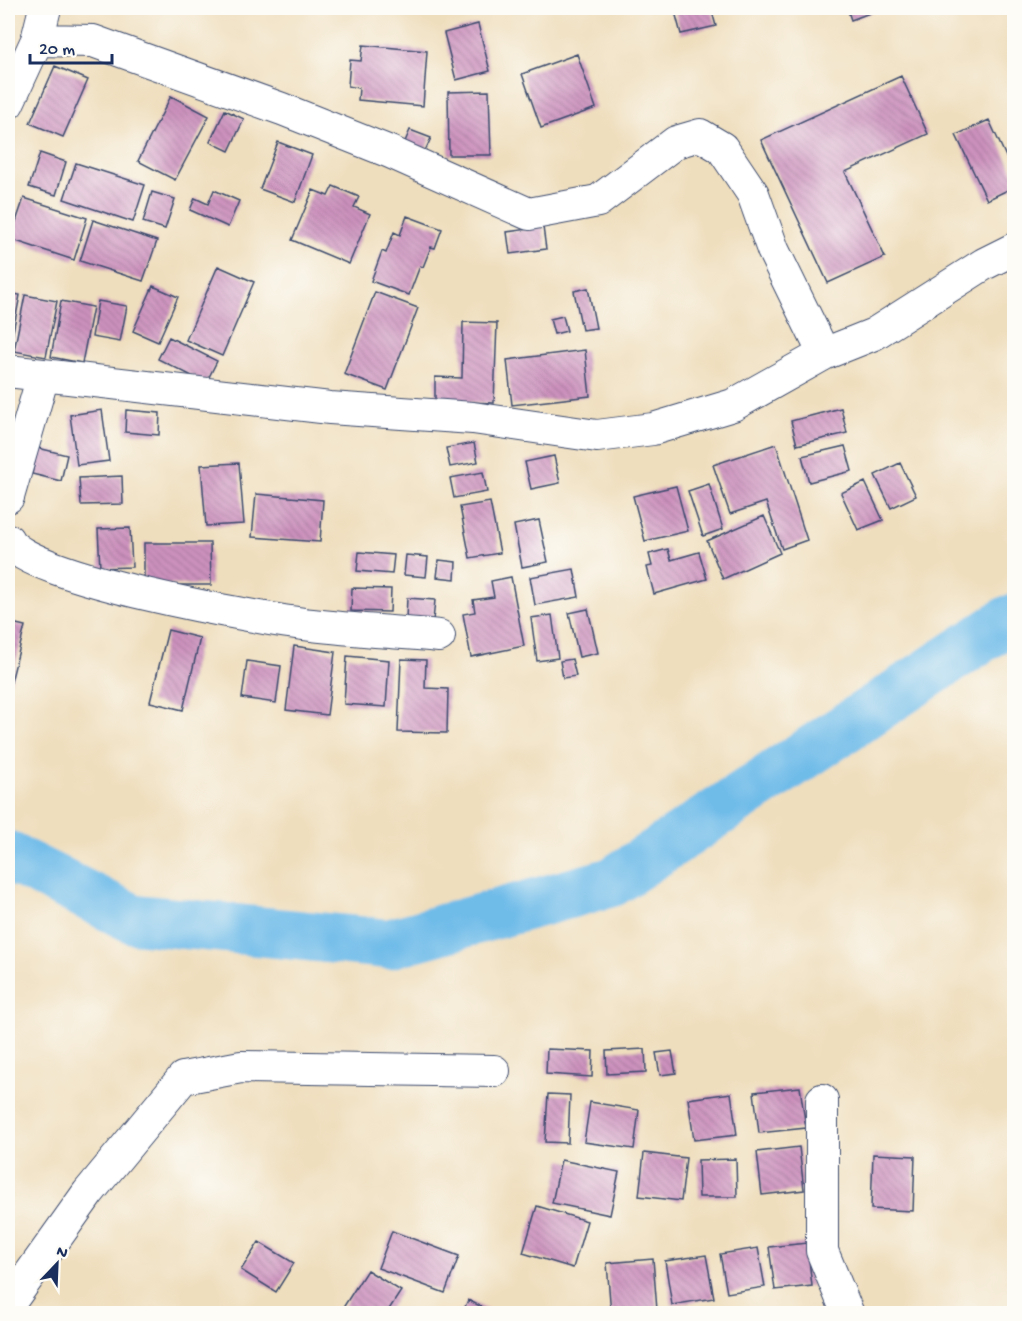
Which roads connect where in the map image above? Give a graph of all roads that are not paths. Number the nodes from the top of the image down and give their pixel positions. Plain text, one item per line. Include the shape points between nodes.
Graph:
1 (45, 8) edge
2 (37, 40) junction
3 (8, 103) edge
4 (1014, 249) edge
5 (824, 354) junction
6 (8, 371) edge
7 (43, 376) junction
8 (8, 497) edge
9 (8, 540) edge
10 (440, 636) dead end
11 (494, 1071) dead end
12 (822, 1100) dead end
13 (8, 1305) edge
14 (848, 1314) edge

1 - 2 street
2 - 3 street
2 - 5 street via 93,41 282,109 529,214 598,201 676,142 700,135 722,148 753,194 773,250
4 - 5 street via 873,334
5 - 7 street via 733,405 653,429 597,436 472,418 319,407
6 - 7 street
7 - 8 street
9 - 10 street via 11,548 26,558 50,567 184,604 310,625
11 - 13 street via 241,1067 183,1078 88,1193
12 - 14 street via 822,1251

